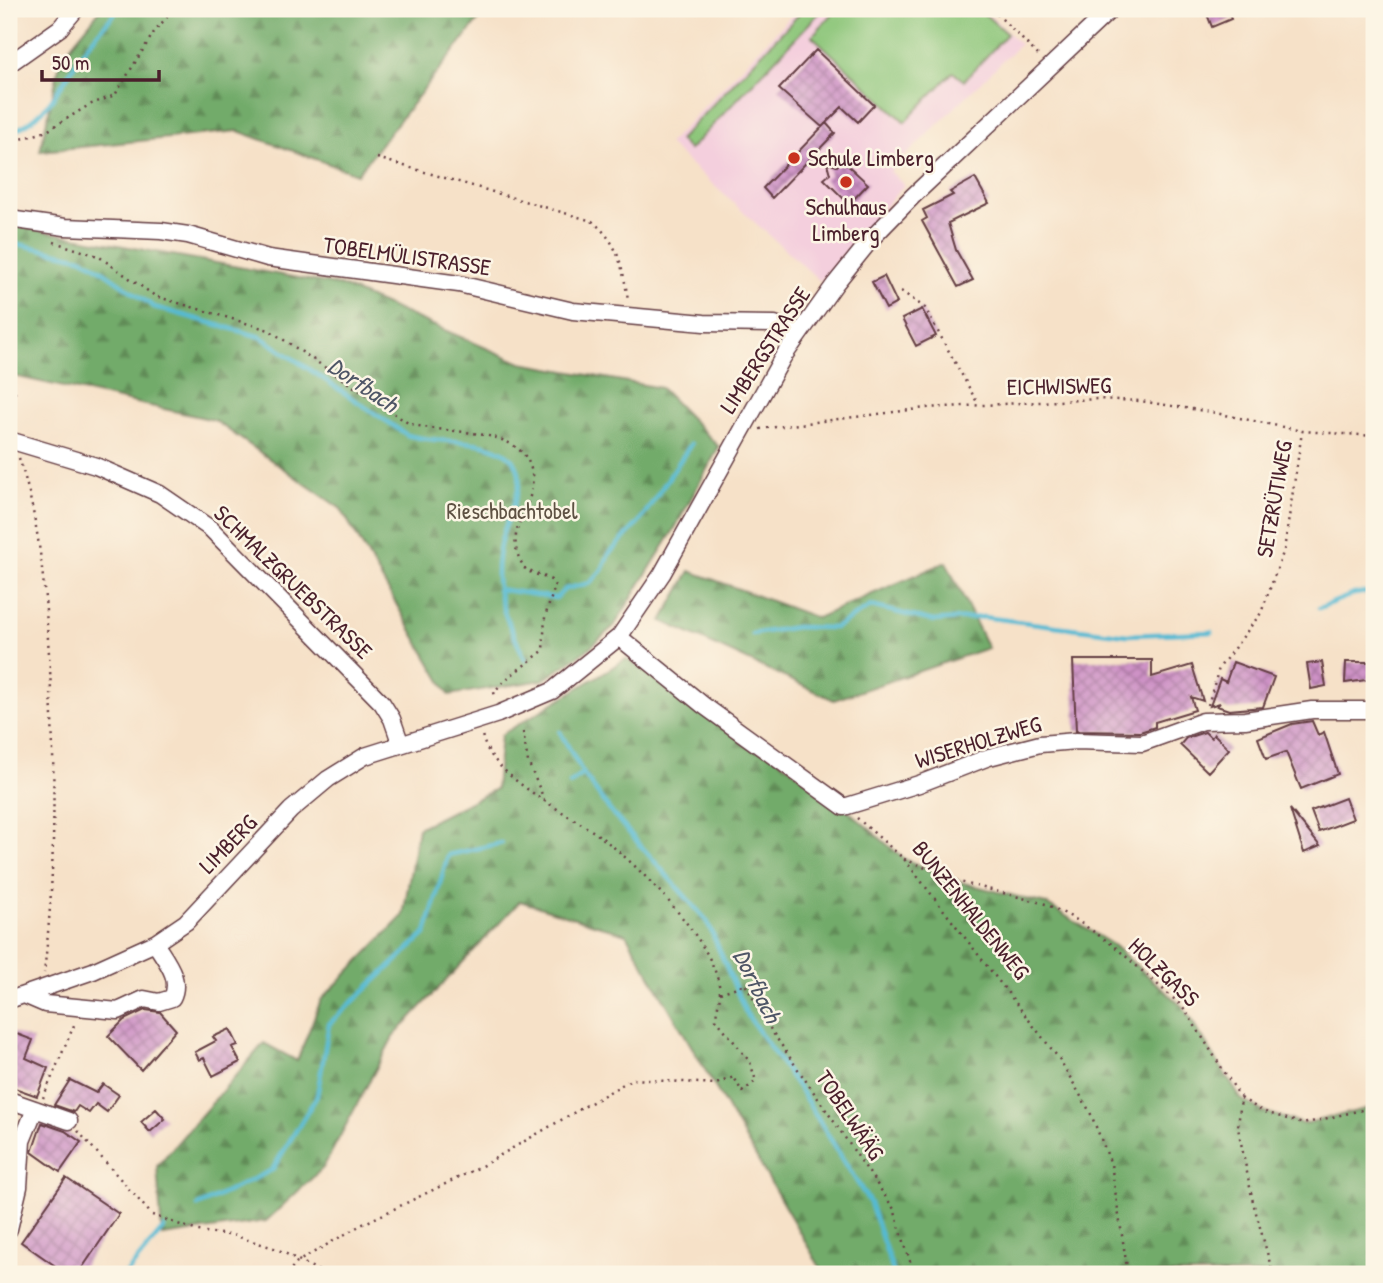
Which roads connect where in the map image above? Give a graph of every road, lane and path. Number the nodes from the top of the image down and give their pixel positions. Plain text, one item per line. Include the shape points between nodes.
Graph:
1 (76, 9) edge
2 (175, 9) edge
3 (992, 9) edge
4 (1111, 9) edge
5 (9, 64) edge
6 (1050, 66) junction
7 (9, 143) edge
8 (377, 158) dead end
9 (9, 219) edge
10 (49, 241) dead end
11 (901, 291) dead end
12 (630, 316) junction
13 (798, 335) junction
14 (9, 364) edge
15 (978, 404) junction
16 (745, 422) junction
17 (1302, 431) junction
18 (1374, 436) edge
19 (11, 440) edge
20 (619, 637) junction
21 (1374, 710) edge
22 (498, 713) junction
23 (480, 720) junction
24 (1203, 722) junction
25 (523, 732) dead end
26 (400, 742) junction
27 (545, 799) junction
28 (844, 807) junction
29 (904, 859) junction
30 (155, 943) junction
31 (43, 990) junction
32 (722, 992) junction
33 (17, 997) edge
34 (82, 1007) junction
35 (1241, 1098) junction
36 (9, 1100) edge
37 (1374, 1107) edge
38 (36, 1110) junction
39 (69, 1121) joint
40 (9, 1229) edge
41 (297, 1262) junction
42 (287, 1274) edge
43 (325, 1274) edge
44 (914, 1274) edge
45 (1128, 1274) edge
46 (1273, 1274) edge

1 - 5 street via 60,28
2 - 7 path via 156,29 115,95 47,131
3 - 6 path
4 - 6 street, LIMBERGSTRASSE
6 - 13 street, LIMBERGSTRASSE via 873,237
8 - 12 path via 592,221 608,234 617,251
9 - 12 street, TOBELMÜLISTRASSE via 174,233 268,258 458,284 573,311
10 - 22 path via 98,256 155,296 269,330 408,423 502,439 527,458 532,485 514,539 524,568 551,580 554,595 545,617 542,651 494,692
11 - 15 path via 925,308
12 - 13 street, TOBELMÜLISTRASSE via 775,324
13 - 16 street, LIMBERGSTRASSE
14 - 19 path via 15,393
15 - 16 path, EICHWISWEG via 764,431
15 - 17 path, EICHWISWEG via 1140,401
16 - 20 street, LIMBERGSTRASSE via 663,574
17 - 18 path, EICHWISWEG
17 - 24 path, SETZRÜTIWEG via 1284,550 1261,614 1219,668
19 - 26 street, SCHMALZGRUEBSTRASSE via 96,466 160,494 211,529 382,703
19 - 31 path via 30,492 44,561 55,869
20 - 22 street, LIMBERGSTRASSE via 552,691
20 - 28 street via 703,705
21 - 24 street, WISERHOLZWEG via 1312,710
22 - 23 street, LIMBERGSTRASSE
23 - 26 street, LIMBERG
23 - 27 path via 483,741 500,767
24 - 28 street, WISERHOLZWEG via 1142,743 1040,744
25 - 27 path via 528,762
26 - 30 street, LIMBERG via 365,756 328,779 291,810 186,922
27 - 32 path via 601,837 683,919 709,956
28 - 29 path, BUNZENHALDENWEG
29 - 35 path, HOLZGASS via 960,883 1046,904 1113,945 1183,1007
29 - 45 path, BUNZENHALDENWEG via 1060,1060 1090,1112 1111,1164
30 - 31 street, LIMBERG
30 - 34 street via 174,975 177,989 172,998 159,1002 144,999 118,1011
31 - 33 street, LIMBERG
32 - 41 path via 716,1019 750,1062 756,1081 751,1088 742,1091 734,1077 716,1084 632,1079 478,1168
32 - 44 path, TOBELWÄÄG via 745,984 771,1030 894,1209
33 - 34 street
34 - 38 path
35 - 37 path via 1262,1111 1303,1124
35 - 46 path via 1238,1128
36 - 38 street
38 - 39 street
38 - 40 street via 22,1141 19,1187
39 - 41 path via 152,1215 277,1249
41 - 42 path
41 - 43 path

